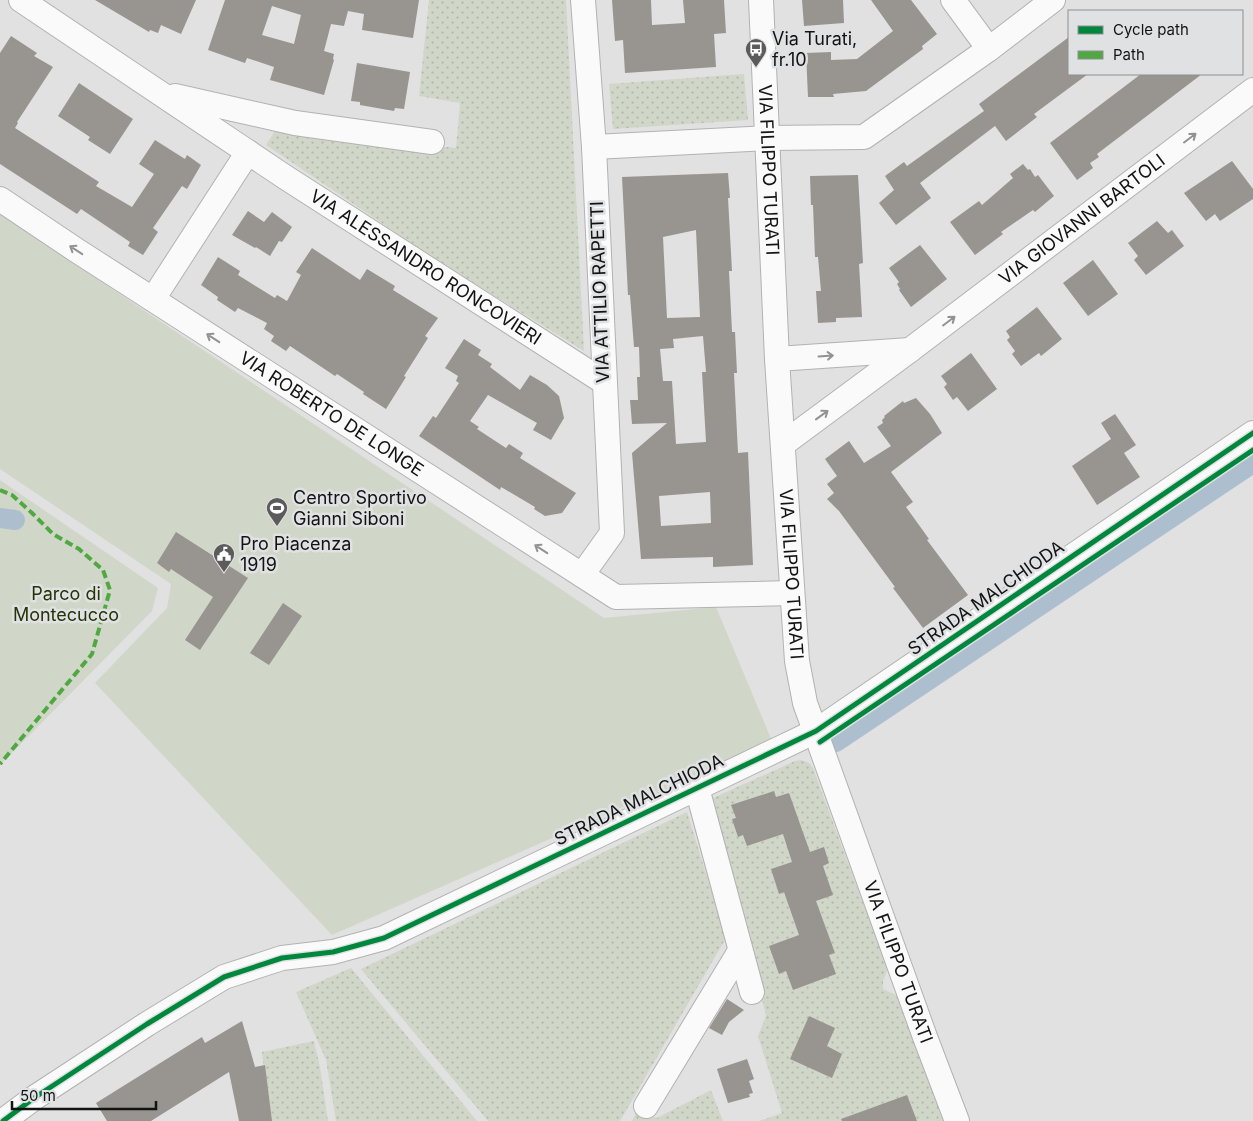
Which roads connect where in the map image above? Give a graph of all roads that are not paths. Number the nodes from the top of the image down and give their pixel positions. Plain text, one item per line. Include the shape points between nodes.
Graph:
1 (21, 0) edge
2 (583, 0) edge
3 (761, 0) edge
4 (953, 0) edge
5 (1053, 0) edge
6 (990, 49) junction
7 (1253, 90) edge
8 (161, 93) junction
9 (767, 138) junction
10 (432, 142) dead end
11 (594, 147) junction
12 (248, 152) junction
13 (0, 199) edge
14 (153, 299) junction
15 (910, 350) junction
16 (777, 359) junction
17 (604, 382) junction
18 (1253, 433) edge
19 (783, 444) junction
20 (582, 575) junction
21 (792, 593) junction
22 (816, 731) junction
23 (697, 788) junction
24 (740, 951) junction
25 (752, 992) dead end
26 (646, 1106) dead end
27 (3, 1121) edge
28 (957, 1121) edge

1 - 8 street, VIA ALESSANDRO RONCOVIERI
2 - 11 street, VIA ATTILIO RAPETTI
3 - 9 street, VIA FILIPPO TURATI
4 - 6 street
5 - 6 street
6 - 9 street via 864,137
15 -> 7 street, VIA GIOVANNI BARTOLI
8 - 10 street via 295,123
8 - 12 street, VIA ALESSANDRO RONCOVIERI
9 - 11 street
9 - 16 street, VIA FILIPPO TURATI
11 - 17 street, VIA ATTILIO RAPETTI
12 - 14 street
12 - 17 street, VIA ALESSANDRO RONCOVIERI
14 -> 13 street, VIA ROBERTO DE LONGE
20 -> 14 street, VIA ROBERTO DE LONGE
16 -> 15 street
19 -> 15 street, VIA GIOVANNI BARTOLI
16 - 19 street, VIA FILIPPO TURATI
17 - 20 street, VIA ATTILIO RAPETTI via 612,533
18 - 22 street, STRADA MALCHIODA
19 - 21 street, VIA FILIPPO TURATI
20 - 21 street, VIA ROBERTO DE LONGE via 616,597
21 - 22 street, VIA FILIPPO TURATI via 797,661 805,703
22 - 23 street, STRADA MALCHIODA
22 - 28 street, VIA FILIPPO TURATI
23 - 24 street, STRADA MALCHIODA
23 - 27 street, STRADA MALCHIODA via 384,938 333,952 282,958 224,977 147,1024
24 - 25 street, STRADA MALCHIODA
24 - 26 street

